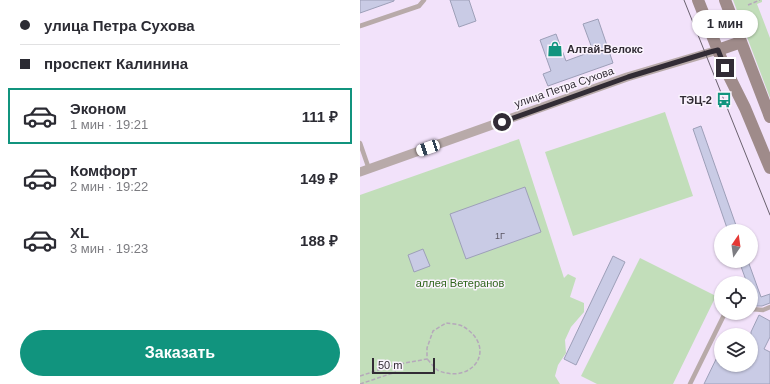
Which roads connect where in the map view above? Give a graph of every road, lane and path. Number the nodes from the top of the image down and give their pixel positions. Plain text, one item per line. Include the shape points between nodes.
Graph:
1 (424, 0) edge
2 (698, 0) edge
3 (725, 0) edge
4 (760, 0) edge
5 (748, 5) dead end
6 (360, 26) edge
7 (741, 42) junction
8 (714, 51) junction
9 (770, 117) edge
10 (360, 143) edge
11 (770, 168) edge
12 (369, 169) junction
13 (360, 172) edge
14 (770, 307) edge
15 (758, 310) edge
16 (722, 320) edge
17 (428, 360) junction
18 (396, 372) dead end
19 (360, 376) edge
20 (360, 384) edge
21 (690, 384) edge

1 - 6 lane via 419,6
2 - 8 main road
3 - 7 main road
4 - 5 path
7 - 8 main road
7 - 9 main road
8 - 11 main road via 745,108
8 - 12 street, улица Петра Сухова via 628,77
10 - 12 lane
12 - 13 street, улица Петра Сухова
14 - 15 lane
16 - 21 lane
17 - 17 path via 427,348 433,331 446,323 463,326 476,337 480,351 478,364 473,371 454,376 437,370
17 - 19 path via 394,365
18 - 20 path

